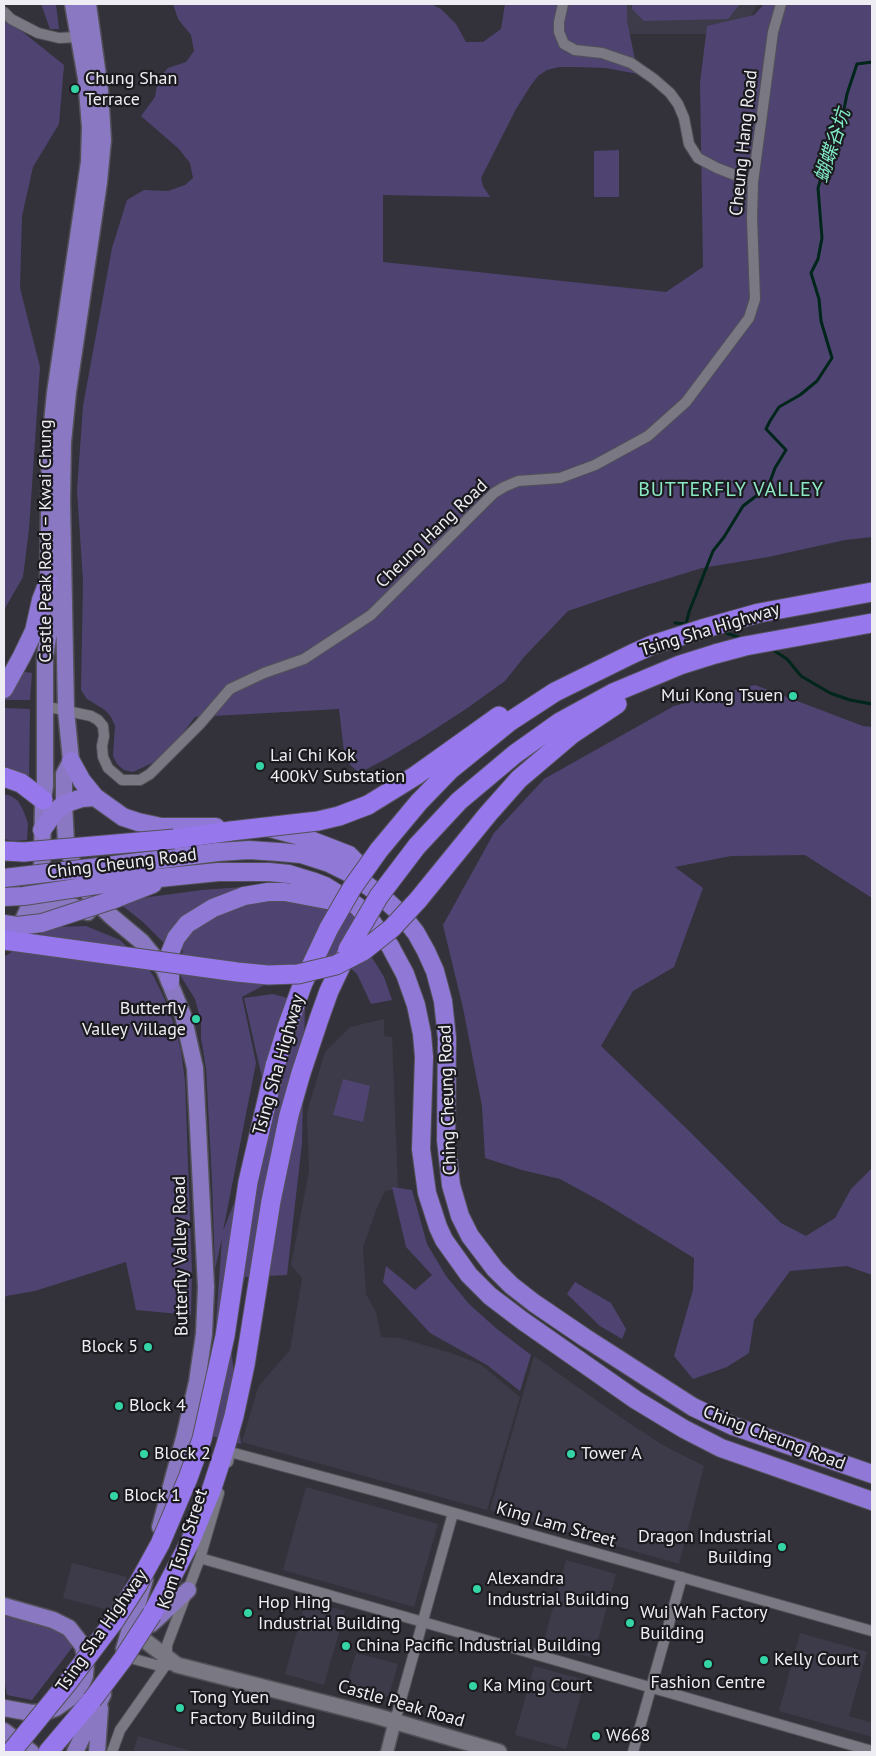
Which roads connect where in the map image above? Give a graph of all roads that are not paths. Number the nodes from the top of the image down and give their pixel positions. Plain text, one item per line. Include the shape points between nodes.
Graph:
1 (73, 4) edge
2 (88, 4) edge
3 (563, 4) edge
4 (780, 4) edge
5 (4, 12) edge
6 (79, 36) junction
7 (753, 182) junction
8 (48, 582) junction
9 (872, 592) edge
10 (864, 624) edge
11 (652, 645) junction
12 (680, 665) junction
13 (4, 689) edge
14 (44, 706) junction
15 (66, 710) junction
16 (71, 761) junction
17 (4, 777) edge
18 (95, 797) junction
19 (42, 800) junction
20 (64, 804) junction
21 (42, 830) junction
22 (9, 851) edge
23 (4, 878) edge
24 (363, 881) junction
25 (113, 891) junction
26 (4, 897) edge
27 (357, 906) junction
28 (10, 932) edge
29 (133, 934) junction
30 (170, 981) junction
31 (230, 1452) joint
32 (872, 1474) edge
33 (872, 1501) edge
34 (453, 1513) junction
35 (200, 1558) junction
36 (682, 1577) junction
37 (188, 1590) junction
38 (4, 1606) edge
39 (423, 1621) junction
40 (131, 1630) junction
41 (872, 1631) edge
42 (122, 1656) junction
43 (170, 1662) junction
44 (651, 1688) junction
45 (102, 1696) junction
46 (4, 1708) edge
47 (395, 1721) junction
48 (4, 1731) edge
49 (4, 1739) edge
50 (872, 1751) edge
51 (9, 1752) edge
52 (31, 1752) edge
53 (48, 1752) edge
54 (75, 1752) edge
55 (97, 1752) edge
56 (112, 1752) edge
57 (386, 1752) edge
58 (499, 1752) edge
59 (633, 1752) edge

1 - 6 main road, Castle Peak Road – Kwai Chung
2 - 15 main road, Castle Peak Road – Kwai Chung via 103,140 64,442
3 - 7 street via 558,22 564,44 575,50 602,53 631,63 654,79 678,104 689,144 698,158
4 - 7 street, Cheung Hang Road via 773,32
5 - 6 street via 38,33 59,38
6 - 8 main road, Castle Peak Road – Kwai Chung via 88,107 89,162 52,418
7 - 15 street, Cheung Hang Road via 755,299 749,318 686,402 648,436 580,472 560,478 518,481 494,493 371,615 304,659 230,688 194,730 140,780 122,780 108,768 103,757 103,726 98,720
8 - 13 highway via 34,631
8 - 14 main road, Castle Peak Road – Kwai Chung via 50,626 45,657
9 - 11 highway, Tsing Sha Highway via 759,613
10 - 12 highway, Tsing Sha Highway via 745,646
11 - 22 highway, bridge via 586,669 532,696 485,725 399,787 368,805 339,816 299,824 62,850
11 - 51 highway, Tsing Sha Highway, bridge via 555,692 509,722 458,763 393,832 340,907 303,983 275,1066 248,1182 218,1371 202,1439 179,1500 160,1544 115,1620
12 - 28 highway, bridge via 596,717 551,751 505,794 392,928 363,951 336,965 298,974 253,974
12 - 53 highway, Tsing Sha Highway, bridge via 614,693 560,722 492,771 453,806 417,846 364,920 329,991 301,1073 281,1150 236,1406 200,1519 168,1584 133,1644 112,1675
14 - 15 street, Cheung Hang Road
14 - 19 main road, Castle Peak Road – Kwai Chung via 45,786
15 - 16 main road, Castle Peak Road – Kwai Chung
16 - 18 highway
16 - 20 main road, Castle Peak Road – Kwai Chung via 64,774
17 - 19 highway via 21,783
18 - 20 highway
18 - 24 highway via 123,817 138,822 162,826 266,827 300,836 348,855 360,866
19 - 21 main road, Castle Peak Road – Kwai Chung
20 - 21 highway
20 - 29 main road, Castle Peak Road – Kwai Chung via 66,842 76,874 91,897
21 - 28 main road, Castle Peak Road – Kwai Chung via 42,864 38,884
23 - 24 highway, Ching Cheung Road, bridge via 207,853 269,851 311,857
24 - 32 highway, Ching Cheung Road via 408,923 435,971 446,1028 446,1140 451,1185 470,1236 495,1270 534,1303 693,1407 733,1426
25 - 26 highway, Ching Cheung Road, bridge
25 - 27 highway, Ching Cheung Road via 167,878 239,871 269,872 300,877 325,886
25 - 28 highway, bridge via 42,923 17,926
27 - 30 highway via 285,892 253,894 225,903 194,919 181,931 172,946
27 - 33 highway, Ching Cheung Road, bridge via 390,946 416,1005 424,1057 421,1149 427,1193 444,1240 469,1275 523,1322 684,1430 721,1448
28 - 29 main road via 51,906 66,905 86,910
29 - 30 main road, Butterfly Valley Road via 157,959
30 - 40 main road, Butterfly Valley Road via 183,1015 194,1068 205,1317 197,1382 184,1438
31 - 34 street, King Lam Street
31 - 35 street, Kom Tsun Street
34 - 36 street, King Lam Street
34 - 39 street
35 - 37 street, Kom Tsun Street
35 - 39 street
36 - 41 street, King Lam Street
36 - 44 street
37 - 40 main road via 151,1624
37 - 43 street, Kom Tsun Street via 167,1645
38 - 46 main road via 69,1628 83,1646 86,1663 80,1686 56,1708 32,1713
39 - 44 street
39 - 47 street
40 - 42 main road, Butterfly Valley Road
40 - 43 main road, Castle Peak Road
42 - 43 street, Castle Peak Road
42 - 45 main road, Butterfly Valley Road
43 - 47 main road, Castle Peak Road
43 - 56 street, Kom Tsun Street via 120,1730
44 - 50 street
44 - 59 street
45 - 54 main road, Butterfly Valley Road
45 - 55 main road
47 - 57 street
47 - 58 main road, Castle Peak Road
48 - 52 main road
49 - 51 main road

